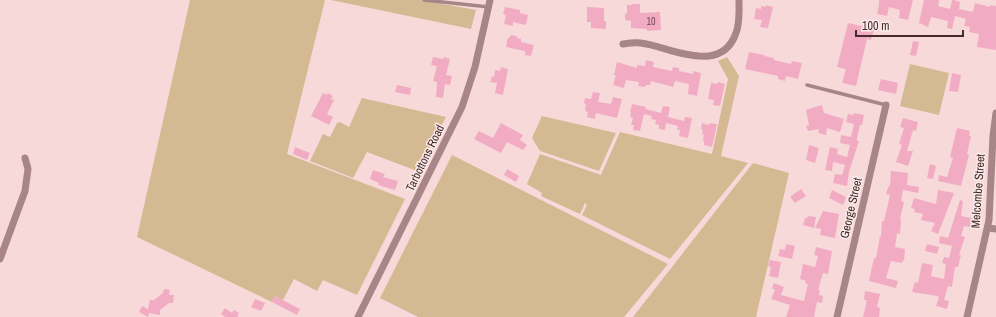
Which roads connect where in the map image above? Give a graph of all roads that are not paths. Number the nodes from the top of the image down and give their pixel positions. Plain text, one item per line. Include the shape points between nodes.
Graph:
1 (424, 0) edge
2 (739, 0) edge
3 (490, 3) edge
4 (623, 44) dead end
5 (807, 85) dead end
6 (886, 105) joint
7 (996, 113) edge
8 (25, 158) dead end
9 (988, 228) junction
10 (996, 229) edge
11 (0, 259) edge
12 (358, 317) edge
13 (837, 317) edge
14 (967, 317) edge

1 - 3 lane
2 - 4 street via 736,34 729,45 714,56 696,56 639,43
3 - 12 street, Tarbottons Road via 475,67 462,107
5 - 6 lane
6 - 13 street, George Street
7 - 9 street, Melcombe Street
8 - 11 street via 28,169 25,191
9 - 10 street
9 - 14 street, Melcombe Street

